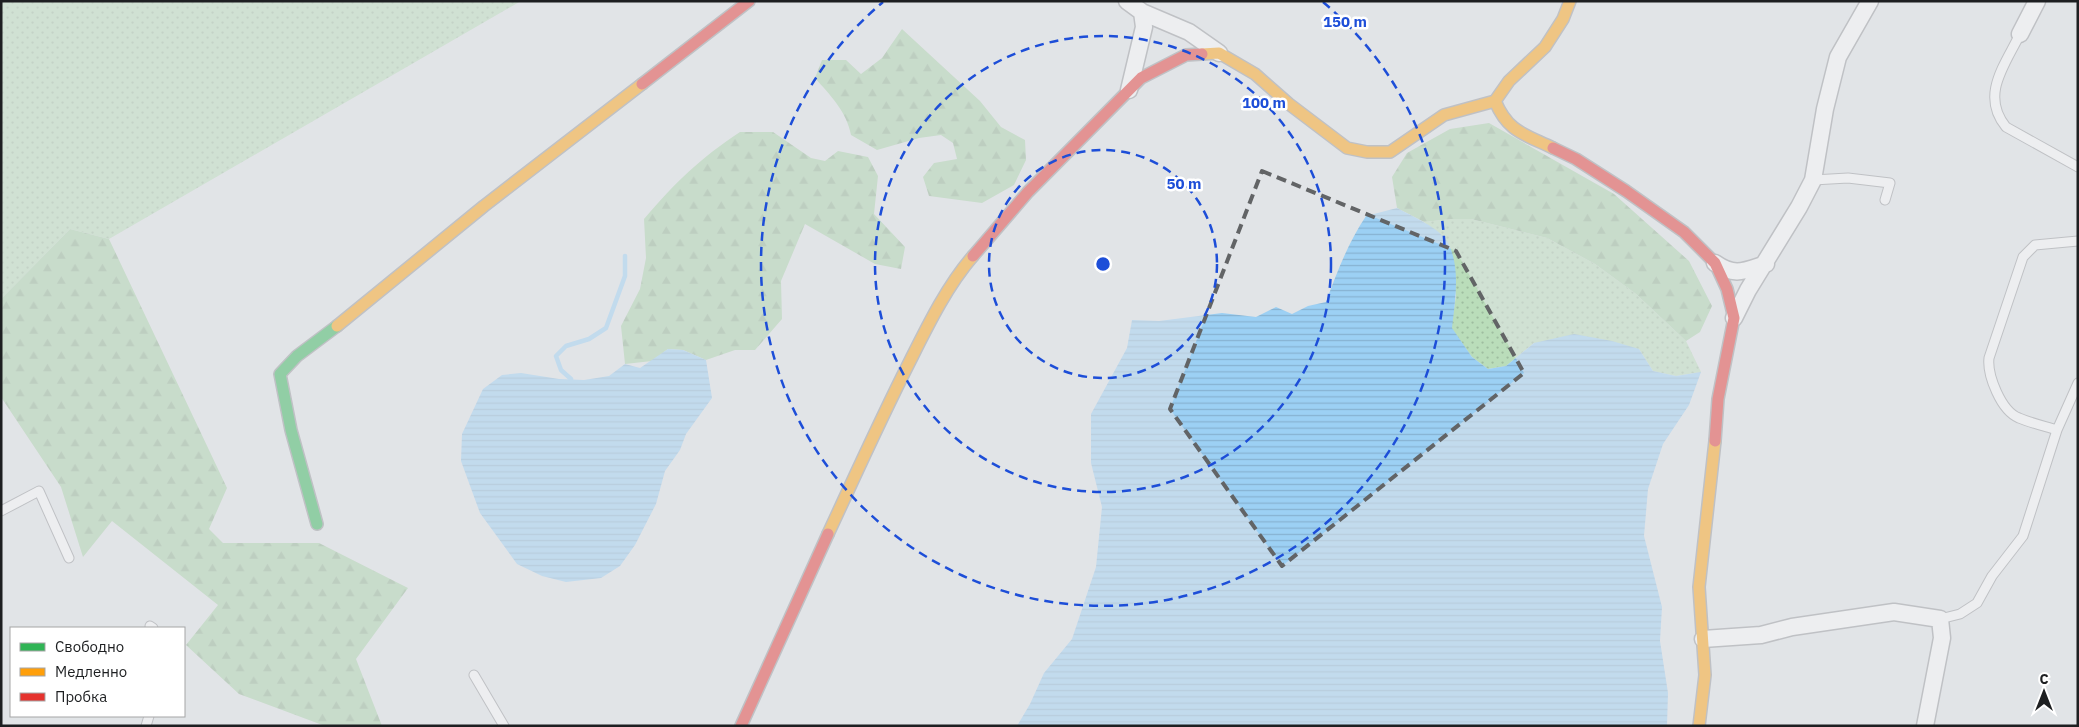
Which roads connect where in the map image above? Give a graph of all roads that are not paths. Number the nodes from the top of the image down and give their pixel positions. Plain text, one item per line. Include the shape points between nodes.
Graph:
1 (749, 1) edge
2 (1127, 1) edge
3 (1570, 1) edge
4 (1870, 1) edge
5 (2037, 1) edge
6 (1142, 12) junction
7 (2020, 34) joint
8 (1219, 53) junction
9 (1129, 90) junction
10 (1495, 101) junction
11 (2078, 167) edge
12 (1813, 180) junction
13 (1885, 200) dead end
14 (2078, 241) edge
15 (1715, 263) junction
16 (1766, 264) junction
17 (1734, 318) junction
18 (2078, 383) edge
19 (2057, 430) junction
20 (1, 511) edge
21 (317, 524) dead end
22 (69, 558) dead end
23 (1940, 619) junction
24 (1703, 639) junction
25 (474, 675) dead end
26 (504, 726) edge
27 (741, 726) edge
28 (1699, 726) edge
29 (1924, 726) edge

1 - 21 street via 484,206 297,356 280,374 282,395
2 - 6 street
3 - 10 street via 1563,19 1545,46
4 - 12 street via 1838,57
5 - 7 street
6 - 8 street via 1188,32
6 - 9 street via 1144,26
7 - 11 lane via 1995,88 1993,99 1998,117 2006,126
8 - 9 street via 1186,55 1141,78
8 - 10 street via 1255,74 1346,148 1367,152 1390,152 1444,115
9 - 27 street via 1028,192 962,268 925,330 878,424
10 - 15 street via 1502,118 1513,128 1576,160 1626,191 1684,232
12 - 13 lane via 1848,178 1890,183
12 - 16 street
14 - 19 lane via 2035,245 2023,258 1987,369 1999,398 2017,418
15 - 16 street via 1726,271 1739,273
15 - 17 street via 1727,289
16 - 17 street
17 - 24 street via 1718,399 1713,474 1700,574 1698,601
18 - 19 lane
19 - 23 lane via 2023,536 1992,576 1977,603 1960,614
20 - 22 lane via 39,491
23 - 24 street via 1894,612 1792,627 1762,635
23 - 29 street via 1942,638
24 - 28 street via 1705,692
25 - 26 lane

